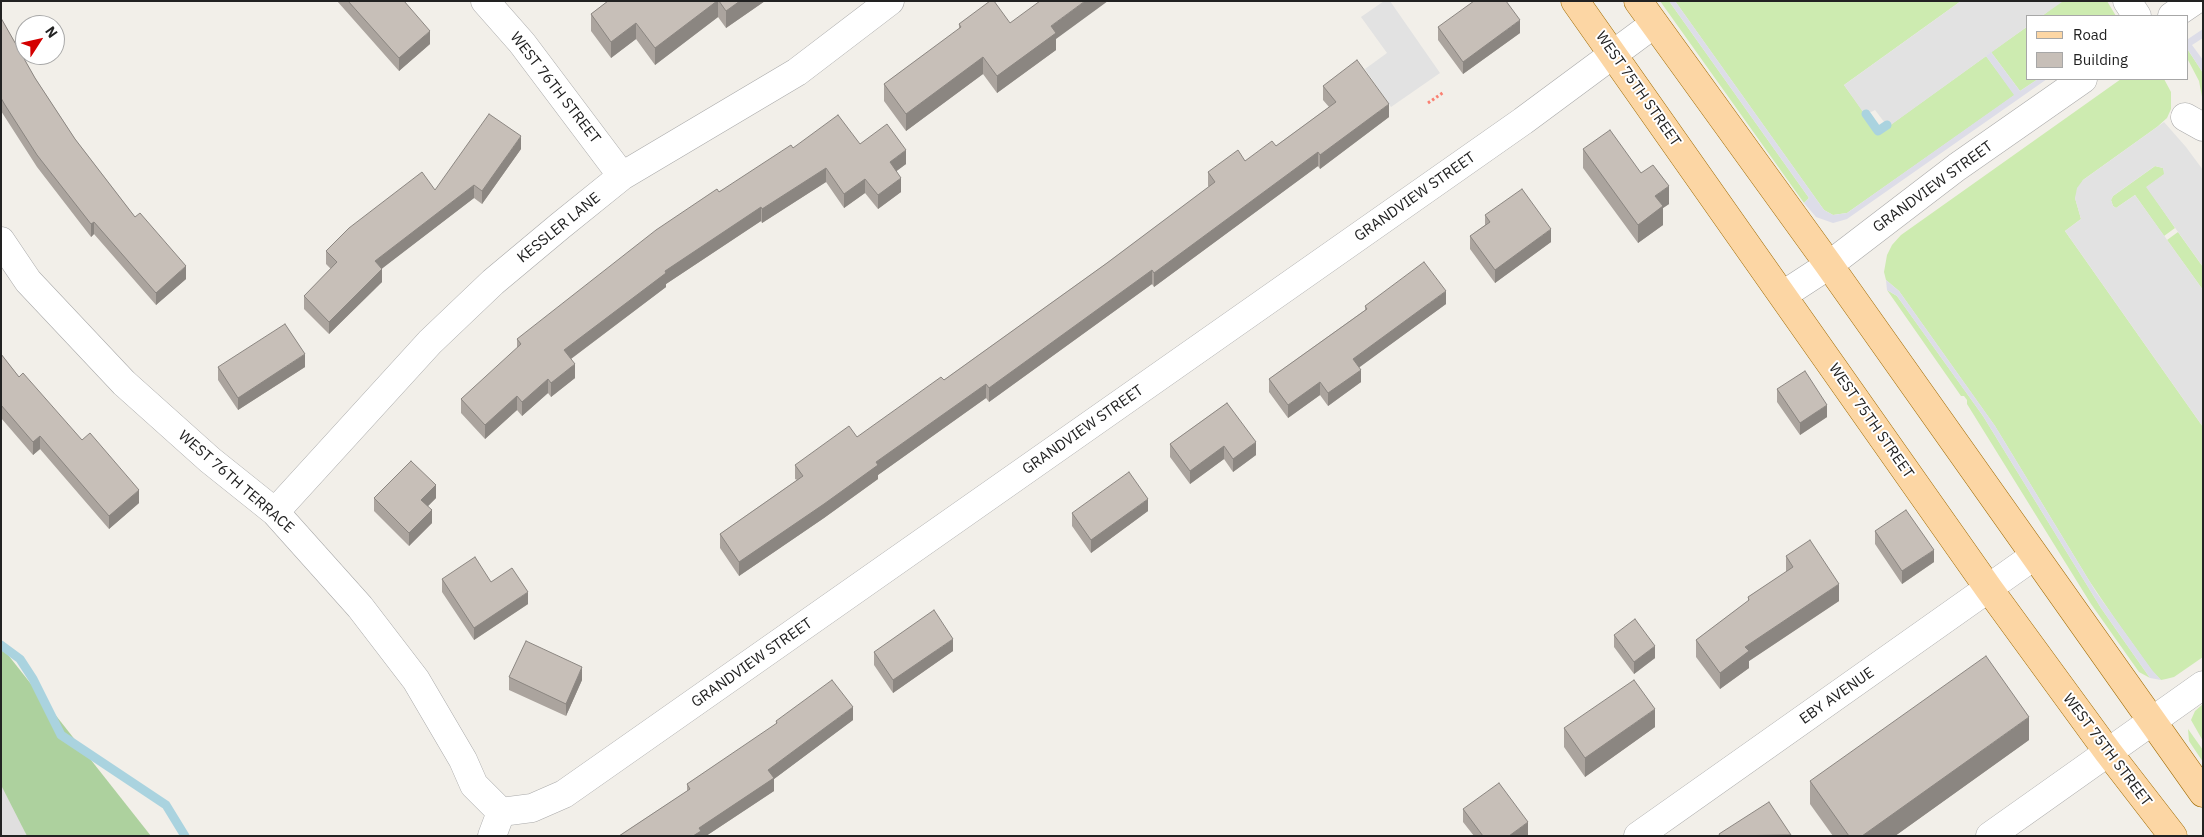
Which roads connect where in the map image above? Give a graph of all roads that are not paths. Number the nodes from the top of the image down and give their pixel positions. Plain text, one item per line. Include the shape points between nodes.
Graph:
1 (485, 1) edge
2 (890, 1) edge
3 (1575, 1) edge
4 (1638, 1) edge
5 (2127, 1) edge
6 (2194, 1) edge
7 (2136, 15) edge
8 (2173, 15) edge
9 (1654, 24) junction
10 (1614, 55) junction
11 (2082, 80) edge
12 (622, 176) junction
13 (1, 241) edge
14 (1829, 265) junction
15 (1784, 295) junction
16 (274, 512) junction
17 (2034, 556) junction
18 (1989, 589) junction
19 (2203, 685) edge
20 (2151, 721) junction
21 (2108, 752) junction
22 (2203, 793) edge
23 (497, 824) edge
24 (1638, 836) edge
25 (1990, 836) edge
26 (2173, 836) edge

1 - 12 street, WEST 76TH STREET via 522,43
2 - 12 street, KESSLER LANE via 797,72
3 - 10 main road, WEST 75TH STREET
4 - 9 main road
5 - 7 street
6 - 8 street
9 - 10 street, GRANDVIEW STREET
9 - 14 main road
10 - 15 main road, WEST 75TH STREET
10 - 23 street, GRANDVIEW STREET via 564,794
11 - 14 street, GRANDVIEW STREET via 1957,167
12 - 16 street, KESSLER LANE via 493,282 430,342
13 - 16 street, WEST 76TH TERRACE via 28,281 124,383
14 - 15 street, GRANDVIEW STREET
14 - 17 main road
15 - 18 main road, WEST 75TH STREET
16 - 23 street, WEST 76TH TERRACE via 360,607 411,672
17 - 18 street, EBY AVENUE
17 - 20 main road
18 - 21 main road, WEST 75TH STREET
18 - 24 street, EBY AVENUE
19 - 20 street
20 - 21 street
20 - 22 main road
21 - 25 street
21 - 26 main road, WEST 75TH STREET

